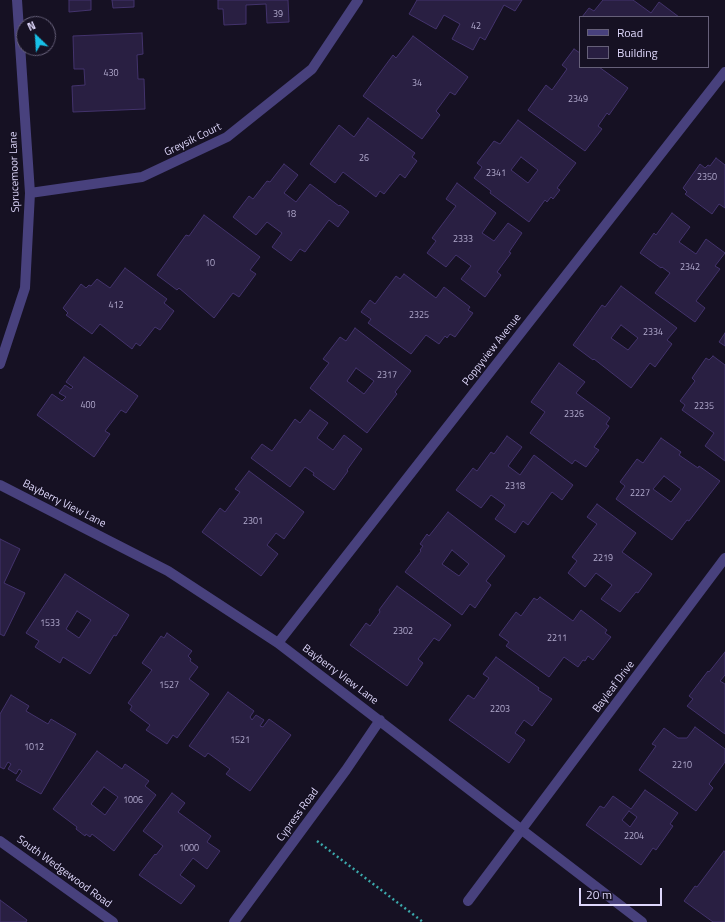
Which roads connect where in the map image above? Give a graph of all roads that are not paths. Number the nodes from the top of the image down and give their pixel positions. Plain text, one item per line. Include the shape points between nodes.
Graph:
1 (17, 0) edge
2 (358, 0) edge
3 (725, 72) edge
4 (30, 192) junction
5 (0, 364) edge
6 (0, 485) edge
7 (725, 558) edge
8 (278, 643) junction
9 (380, 720) junction
10 (522, 829) junction
11 (0, 841) edge
12 (468, 902) dead end
13 (113, 922) edge
14 (234, 922) edge
15 (642, 922) edge

1 - 4 street, Sprucemoor Lane
2 - 4 street, Greysik Court via 312,68 227,137 142,178
3 - 8 street, Poppyview Avenue
4 - 5 street, Sprucemoor Lane via 25,288
6 - 8 street, Bayberry View Lane via 168,571
7 - 10 street, Bayleaf Drive
8 - 9 street, Bayberry View Lane
9 - 10 street, Bayberry View Lane
9 - 14 street, Cypress Road
10 - 12 street, Bayleaf Drive
10 - 15 street, Bayberry View Lane
11 - 13 street, South Wedgewood Road

